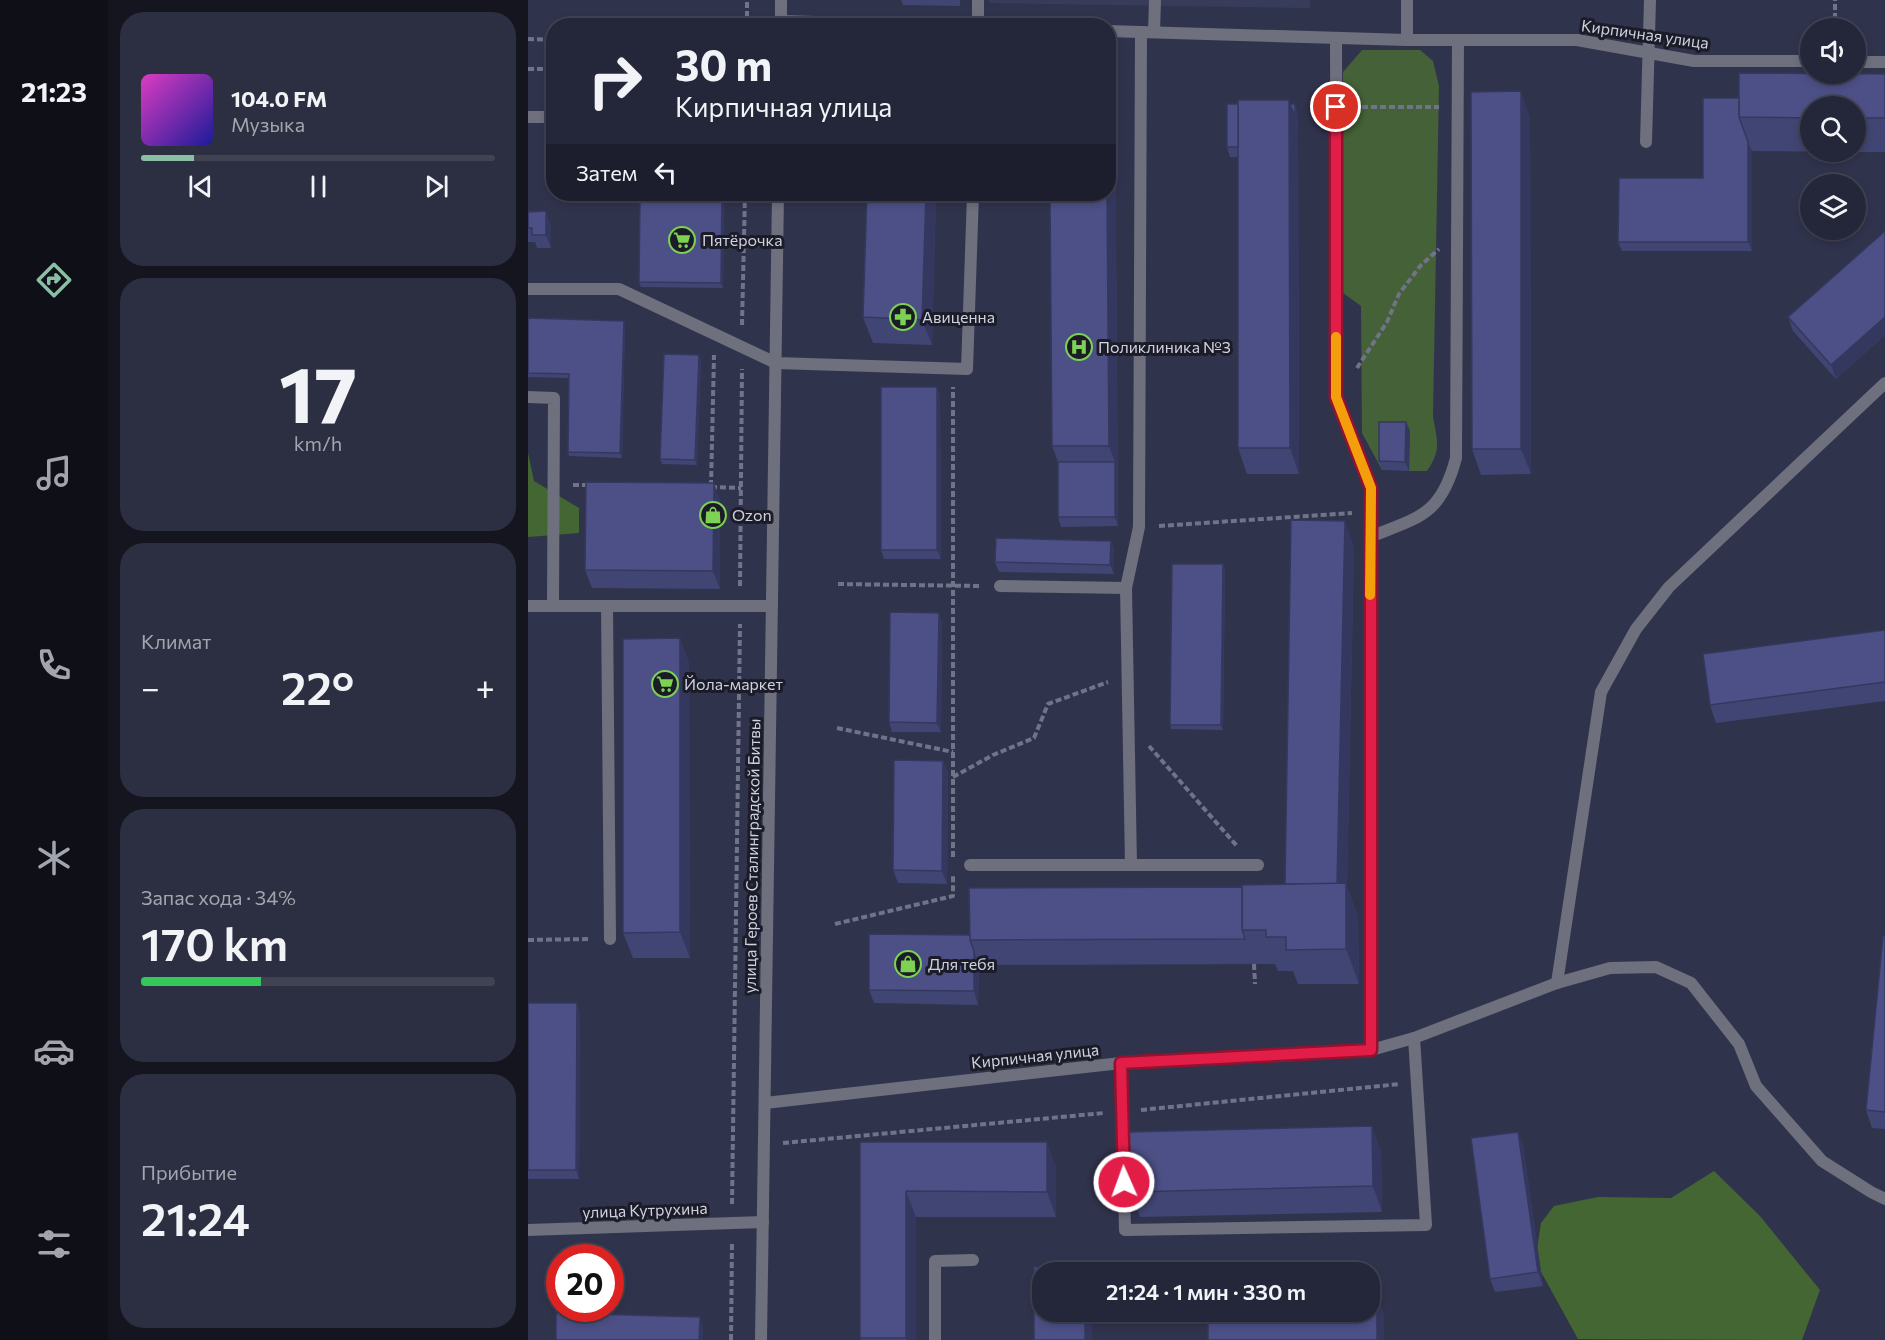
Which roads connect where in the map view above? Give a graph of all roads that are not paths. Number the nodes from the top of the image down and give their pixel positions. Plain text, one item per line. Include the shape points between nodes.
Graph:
1 (781, 0) edge
2 (978, 0) edge
3 (1155, 0) edge
4 (1407, 0) edge
5 (1650, 0) edge
6 (781, 18) edge
7 (978, 18) edge
8 (1116, 31) edge
9 (1141, 32) junction
10 (1154, 32) junction
11 (1336, 38) junction
12 (1407, 40) junction
13 (1458, 41) junction
14 (1649, 54) junction
15 (1800, 61) edge
16 (1866, 62) edge
17 (1885, 62) edge
18 (528, 117) edge
19 (546, 117) edge
20 (1646, 142) dead end
21 (778, 201) edge
22 (973, 201) edge
23 (528, 289) edge
24 (776, 363) junction
25 (1885, 383) edge
26 (528, 398) edge
27 (1370, 537) junction
28 (1000, 586) road end
29 (1126, 588) junction
30 (528, 606) edge
31 (553, 606) junction
32 (607, 606) junction
33 (772, 606) junction
34 (970, 865) dead end
35 (1131, 865) junction
36 (1256, 865) road end
37 (610, 939) road end
38 (1557, 983) junction
39 (1414, 1038) junction
40 (1371, 1050) junction
41 (1121, 1063) junction
42 (765, 1103) junction
43 (1885, 1199) edge
44 (763, 1222) junction
45 (528, 1230) edge
46 (973, 1260) dead end
47 (761, 1340) edge
48 (935, 1340) edge

1 - 6 street
2 - 7 street
3 - 10 street
4 - 12 street
5 - 14 street
8 - 9 street, Кирпичная улица
9 - 10 street, Кирпичная улица
9 - 29 street via 1138,527
10 - 11 street, Кирпичная улица
11 - 12 street, Кирпичная улица
11 - 27 street via 1336,397 1371,488
12 - 13 street, Кирпичная улица
13 - 14 street, Кирпичная улица via 1577,40
13 - 27 street via 1456,458 1450,481 1421,517
14 - 15 street, Кирпичная улица via 1694,61
14 - 20 street
16 - 17 street
18 - 19 street
21 - 24 street, улица Героев Сталинградской Битвы
22 - 24 street via 967,369
23 - 24 street via 619,289
24 - 33 street, улица Героев Сталинградской Битвы
25 - 38 street via 1669,587 1636,628 1601,692
26 - 31 street via 554,398
27 - 40 street
28 - 29 street
29 - 35 street
30 - 31 street
31 - 32 street
32 - 33 street
32 - 37 street
33 - 42 street, улица Героев Сталинградской Битвы
34 - 35 street
35 - 36 street
38 - 39 street, Кирпичная улица
38 - 43 street, Кирпичная улица via 1610,968 1656,967 1691,983 1739,1044 1756,1086 1784,1120 1822,1161
39 - 40 street, Кирпичная улица
39 - 41 street via 1426,1225 1125,1230
40 - 41 street, Кирпичная улица
41 - 42 street, Кирпичная улица
42 - 44 street, улица Героев Сталинградской Битвы
44 - 45 street, улица Кутрухина
44 - 47 street, улица Героев Сталинградской Битвы
46 - 48 street via 935,1261

